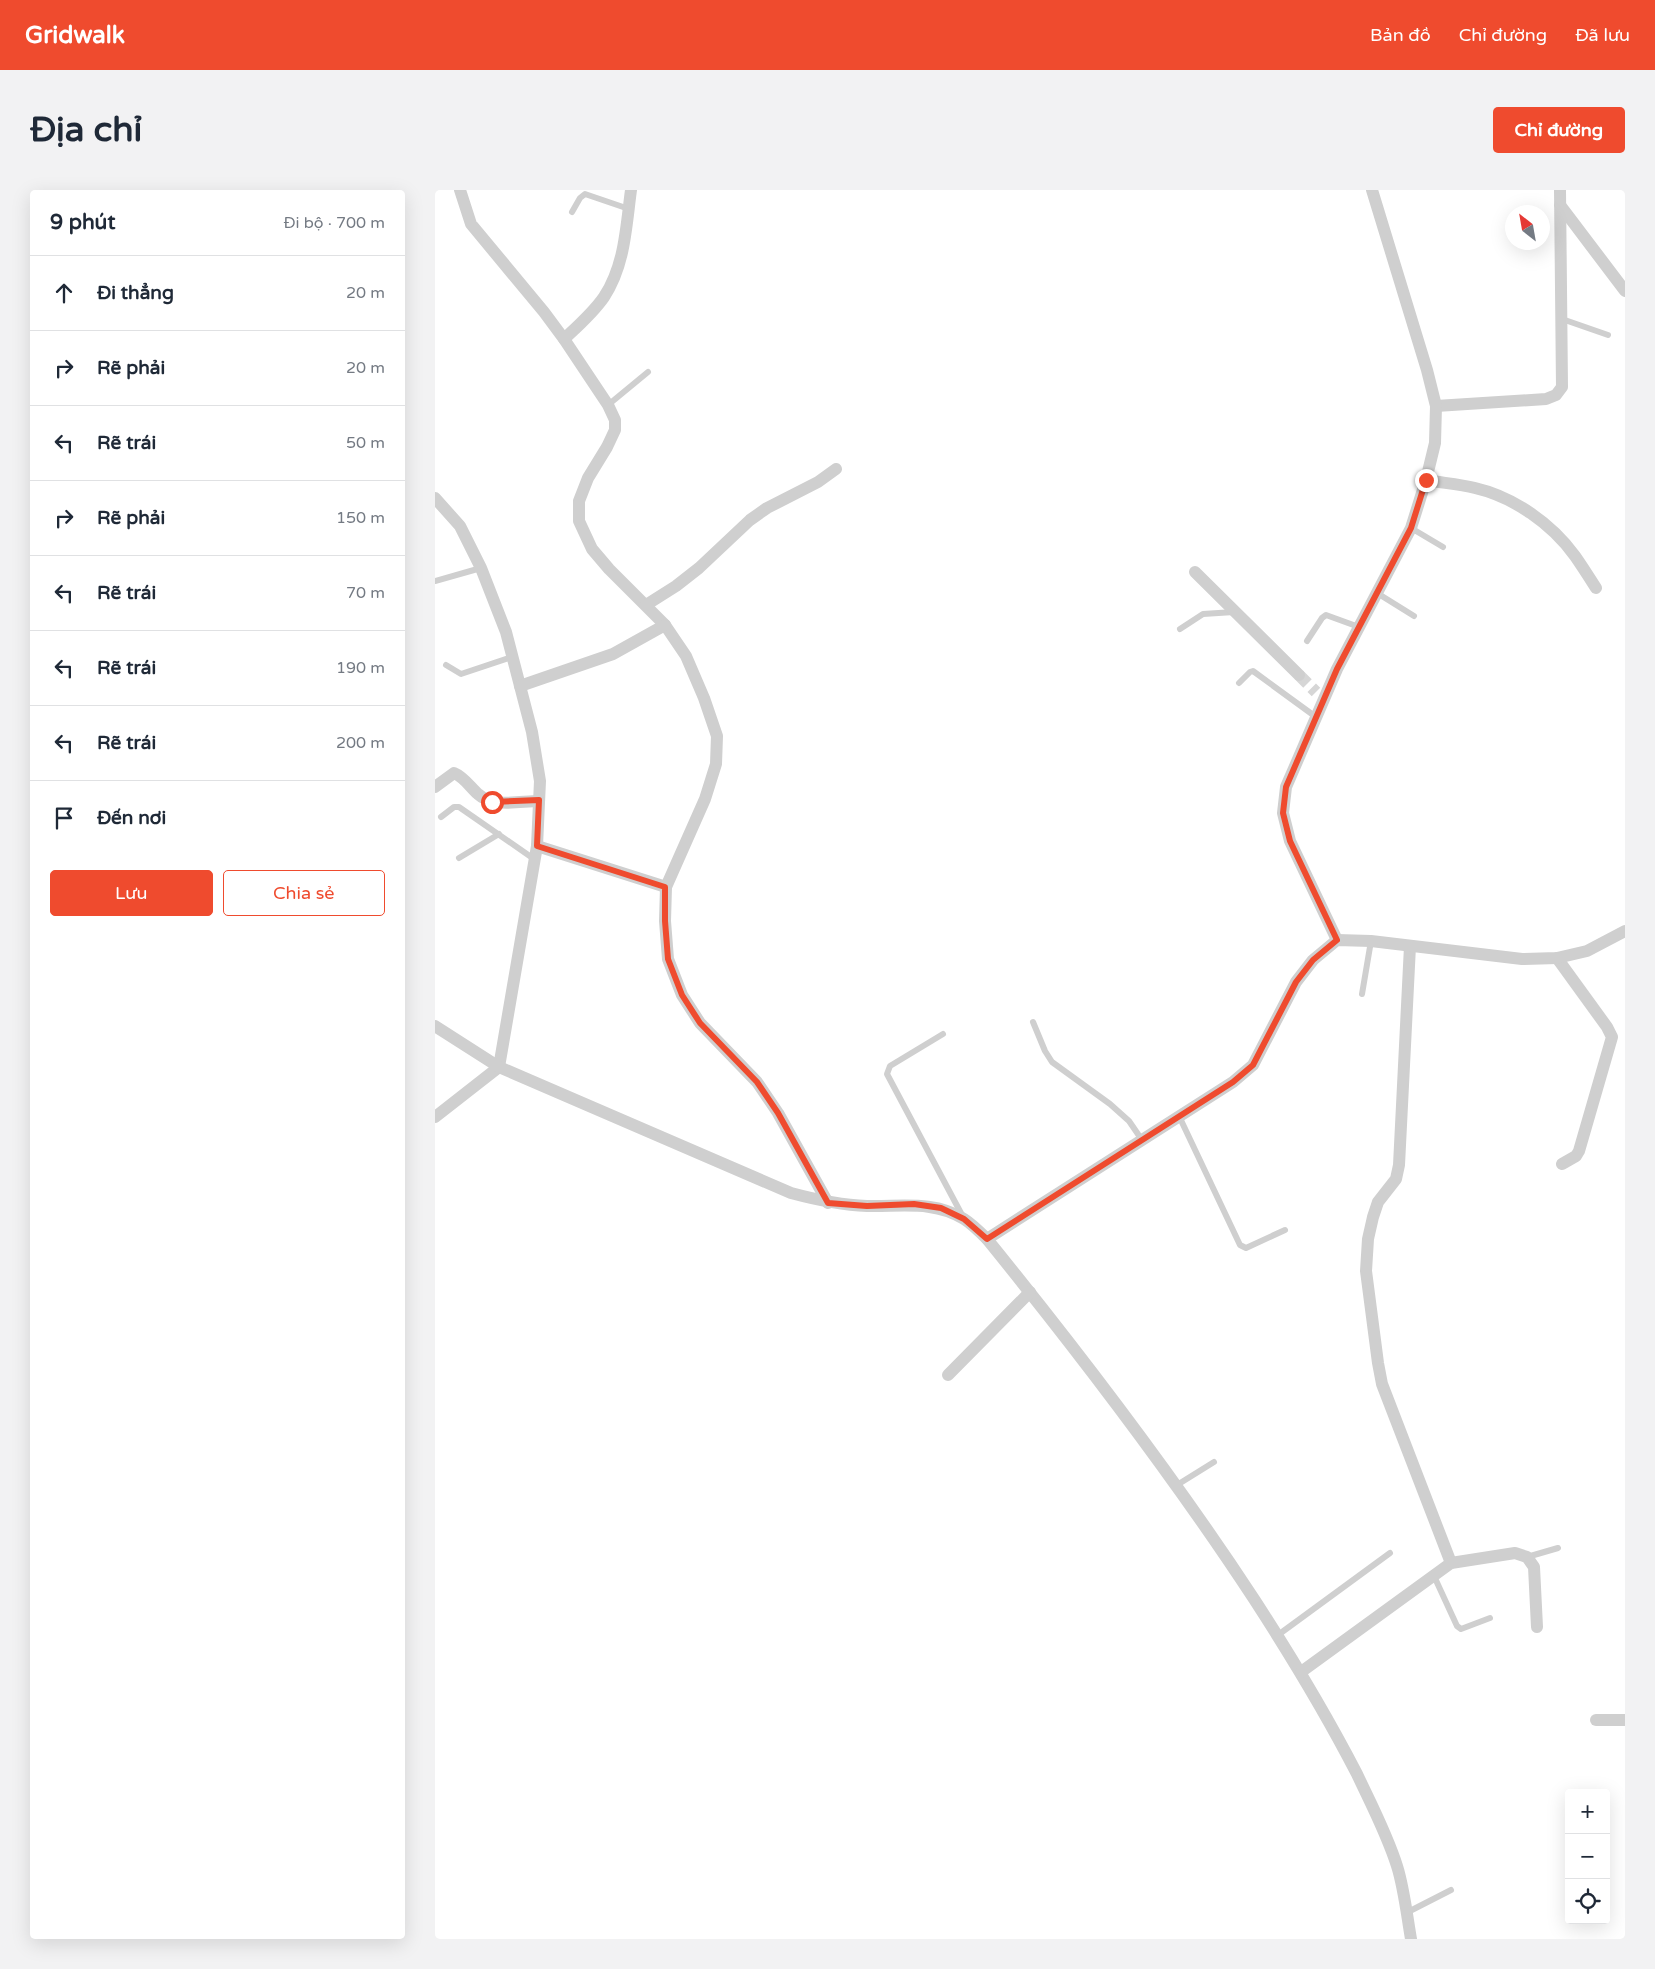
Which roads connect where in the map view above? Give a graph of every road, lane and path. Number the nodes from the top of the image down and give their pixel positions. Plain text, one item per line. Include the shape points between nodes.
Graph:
1 (460, 190) edge
2 (631, 190) edge
3 (1372, 190) edge
4 (1561, 190) edge
5 (1560, 205) junction
6 (629, 209) junction
7 (572, 212) dead end
8 (1625, 291) edge
9 (1562, 319) junction
10 (1608, 334) dead end
11 (564, 339) junction
12 (648, 372) dead end
13 (608, 405) junction
14 (1435, 406) junction
15 (836, 469) dead end
16 (1426, 480) junction
17 (435, 498) edge
18 (1411, 528) junction
19 (1443, 547) dead end
20 (481, 568) junction
21 (1195, 572) dead end
22 (435, 581) edge
23 (1596, 588) dead end
24 (1377, 593) junction
25 (646, 605) junction
26 (1235, 612) junction
27 (1414, 616) dead end
28 (665, 625) junction
29 (1359, 627) junction
30 (1180, 629) dead end
31 (1307, 641) dead end
32 (512, 657) junction
33 (446, 665) dead end
34 (1299, 675) tunnel mouth
35 (1239, 683) dead end
36 (520, 686) junction
37 (1316, 717) junction
38 (435, 787) edge
39 (539, 800) junction
40 (441, 817) dead end
41 (499, 834) junction
42 (537, 846) junction
43 (459, 858) dead end
44 (534, 859) junction
45 (665, 887) junction
46 (1625, 931) edge
47 (1337, 940) junction
48 (1371, 941) junction
49 (1410, 946) junction
50 (1557, 958) junction
51 (1363, 994) dead end
52 (1033, 1022) dead end
53 (435, 1026) edge
54 (943, 1034) dead end
55 (499, 1067) junction
56 (1179, 1116) junction
57 (435, 1117) edge
58 (1142, 1140) junction
59 (1562, 1164) dead end
60 (828, 1203) junction
61 (964, 1219) junction
62 (1285, 1230) dead end
63 (987, 1239) junction
64 (1030, 1292) junction
65 (948, 1375) dead end
66 (1214, 1462) dead end
67 (1177, 1485) junction
68 (1558, 1548) dead end
69 (1390, 1553) dead end
70 (1527, 1557) junction
71 (1451, 1563) junction
72 (1433, 1576) junction
73 (1490, 1618) dead end
74 (1537, 1627) dead end
75 (1278, 1635) junction
76 (1301, 1672) junction
77 (1596, 1720) dead end
78 (1625, 1720) edge
79 (1451, 1890) dead end
80 (1406, 1913) junction
81 (1411, 1939) edge

1 - 11 street via 466,213 475,229
2 - 6 street
3 - 14 street
4 - 5 street
5 - 8 street
5 - 9 street
6 - 7 lane via 585,194
6 - 11 street via 615,278 590,314
9 - 10 lane
9 - 14 street via 1562,386 1556,395 1547,399
11 - 13 street
12 - 13 lane
13 - 25 street via 615,420 615,430 587,478 579,501 579,521 592,549
14 - 16 street via 1435,443
15 - 25 street via 750,520 699,568
16 - 18 street
16 - 23 street via 1476,488 1505,498 1533,515 1575,555
17 - 20 street via 459,526
18 - 19 lane
18 - 24 street
20 - 22 lane
20 - 32 street via 506,632
21 - 26 street
24 - 27 lane
24 - 29 street
25 - 28 street
26 - 30 lane via 1203,614
26 - 34 street
28 - 36 street via 613,654
28 - 45 street via 686,656 717,736 716,764 705,799
29 - 31 lane via 1326,615
29 - 37 street via 1320,696
32 - 33 lane via 461,674
32 - 36 street
35 - 37 lane via 1253,671
36 - 39 street via 532,732 540,781
37 - 47 street via 1286,787 1283,813 1290,841
38 - 39 street via 454,773 479,796 492,802
39 - 42 street
40 - 41 lane via 453,807 459,807
41 - 43 lane
41 - 44 lane
42 - 44 street
42 - 45 street
44 - 55 street
45 - 60 street via 668,959 682,995 700,1023 757,1082
46 - 50 street via 1587,951
47 - 48 street
47 - 56 street via 1313,960 1296,982 1253,1065 1233,1082
48 - 49 street
48 - 51 lane
49 - 50 street via 1522,959
49 - 71 street via 1399,1165 1396,1179 1378,1202 1373,1217 1366,1271 1383,1384
50 - 59 street via 1612,1038 1579,1151
52 - 58 lane via 1052,1062 1110,1104 1129,1121
53 - 55 street
54 - 61 lane via 890,1066 887,1074
55 - 57 street
55 - 60 street via 759,1180
56 - 58 street
56 - 62 lane via 1239,1245 1246,1248
58 - 63 street
60 - 61 street via 867,1206 914,1204 941,1208
61 - 63 street
63 - 64 street
64 - 65 street
64 - 67 street
66 - 67 lane
67 - 75 street
68 - 70 lane
69 - 75 lane
70 - 71 street via 1515,1553
70 - 74 street via 1534,1567
71 - 72 street
72 - 73 lane via 1461,1629
72 - 76 street
75 - 76 street
76 - 80 street via 1371,1803 1397,1866
77 - 78 street
79 - 80 lane
80 - 81 street

